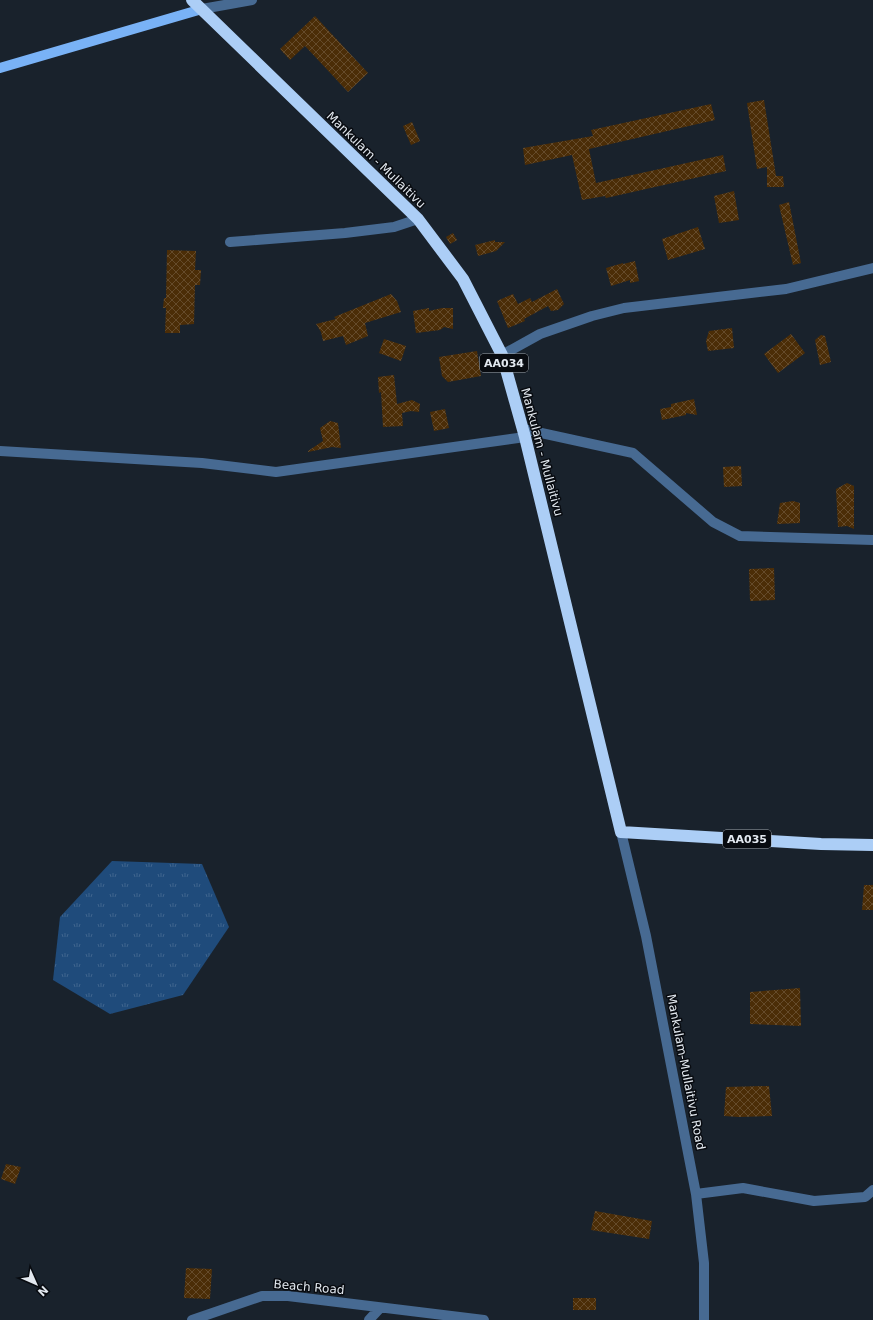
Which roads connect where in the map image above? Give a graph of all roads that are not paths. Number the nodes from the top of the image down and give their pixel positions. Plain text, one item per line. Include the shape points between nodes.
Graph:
1 (192, 0) edge
2 (252, 0) edge
3 (202, 9) junction
4 (0, 68) edge
5 (418, 219) junction
6 (230, 242) dead end
7 (873, 268) edge
8 (502, 355) junction
9 (524, 433) junction
10 (0, 451) edge
11 (873, 540) edge
12 (621, 832) junction
13 (873, 845) edge
14 (873, 1190) edge
15 (696, 1194) junction
16 (380, 1308) junction
17 (192, 1320) edge
18 (369, 1320) edge
19 (484, 1320) edge
20 (704, 1320) edge

1 - 3 highway, Mankulam - Mullaitivu / AA034
2 - 3 street
3 - 4 main road
3 - 5 highway, Mankulam - Mullaitivu / AA034
5 - 6 street via 394,227
5 - 8 highway, Mankulam - Mullaitivu / AA034 via 462,279
7 - 8 street via 786,289 624,308 598,314 540,334
8 - 9 highway, Mankulam - Mullaitivu / AA034
9 - 10 street via 276,472 202,463
9 - 11 street via 632,453 714,522 740,536
9 - 12 highway, Mankulam - Mullaitivu / AA034
12 - 13 highway, AA035
12 - 15 street, Mankulam-Mullaitivu Road via 646,936
14 - 15 street via 865,1197 814,1201 743,1188
15 - 20 street, Mankulam-Mullaitivu Road via 704,1263
16 - 17 street, Beach Road via 288,1296 262,1296
16 - 18 street
16 - 19 street, Beach Road

